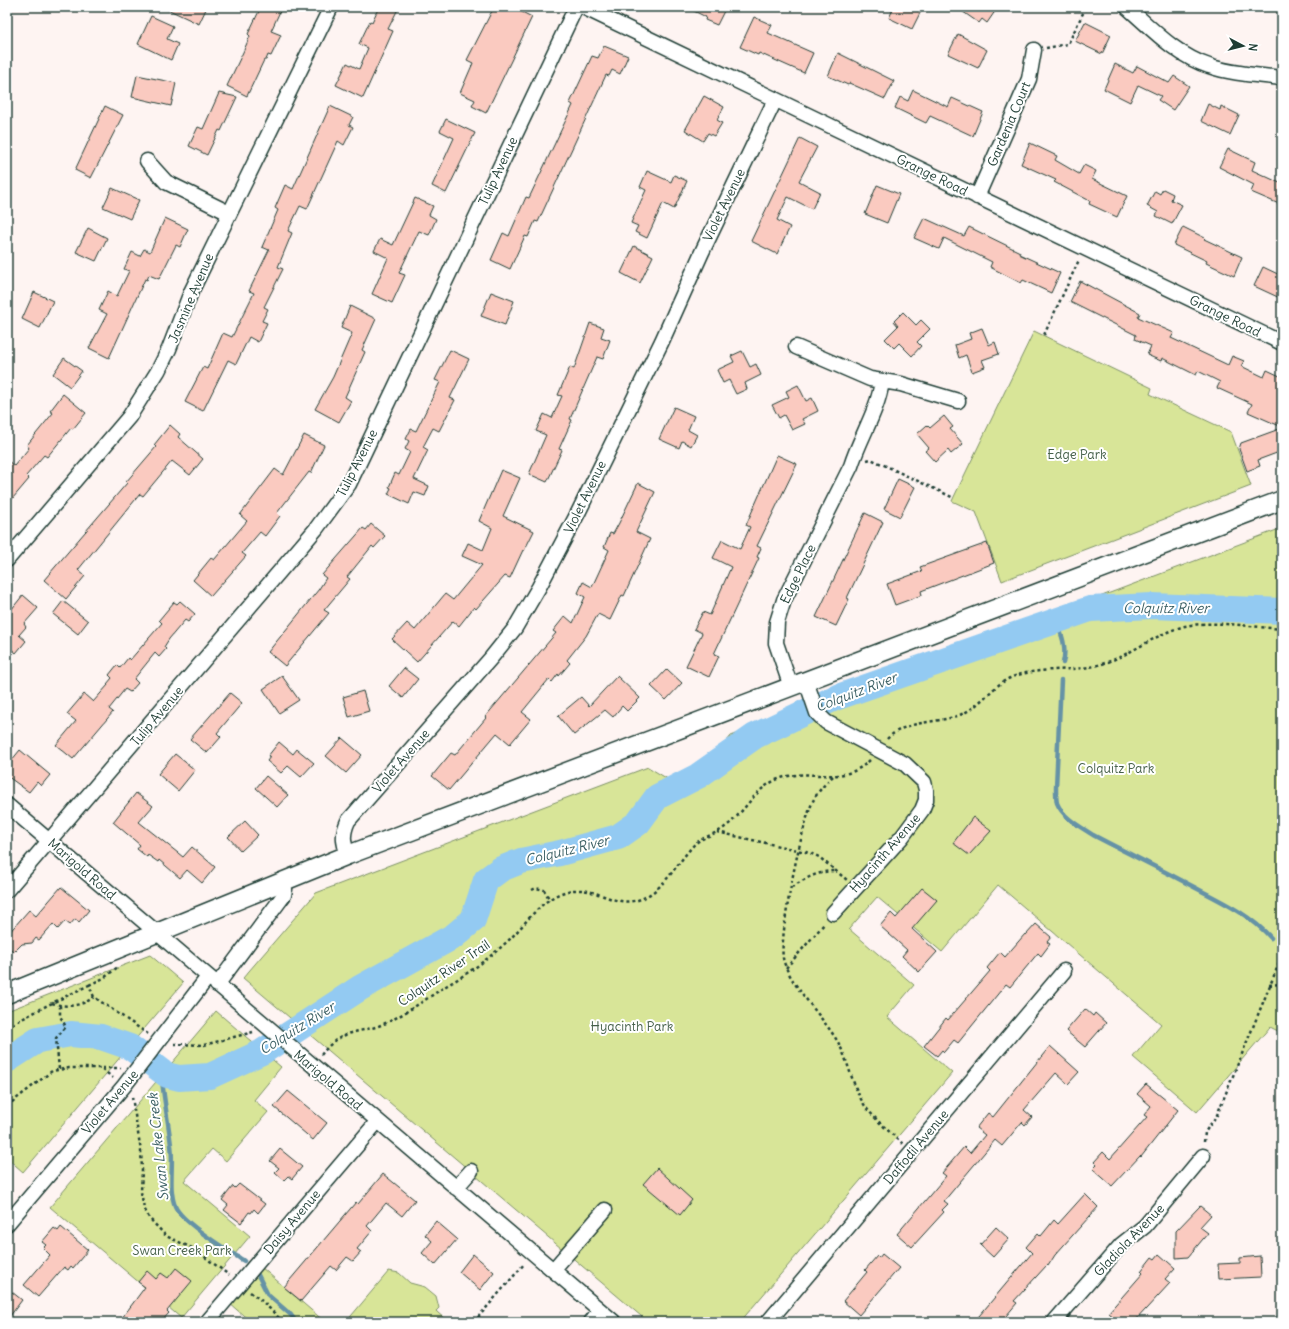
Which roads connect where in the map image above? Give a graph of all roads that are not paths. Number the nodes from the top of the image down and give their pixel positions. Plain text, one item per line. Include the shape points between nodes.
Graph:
1 (331, 7) edge
2 (576, 7) edge
3 (583, 7) edge
4 (1127, 7) edge
5 (1034, 50) road end
6 (1282, 78) edge
7 (775, 100) junction
8 (147, 161) dead end
9 (977, 197) junction
10 (230, 213) junction
11 (1282, 343) edge
12 (796, 348) dead end
13 (882, 381) junction
14 (958, 401) dead end
15 (1282, 500) edge
16 (7, 560) edge
17 (798, 684) junction
18 (7, 805) edge
19 (51, 841) junction
20 (348, 856) junction
21 (282, 881) junction
22 (7, 890) edge
23 (833, 913) road end
24 (157, 933) junction
25 (1064, 971) dead end
26 (212, 981) junction
27 (7, 994) edge
28 (377, 1122) junction
29 (1203, 1156) road end
30 (471, 1171) dead end
31 (456, 1188) junction
32 (605, 1210) dead end
33 (7, 1224) edge
34 (553, 1270) junction
35 (600, 1310) junction
36 (207, 1322) edge
37 (590, 1322) edge
38 (614, 1322) edge
39 (768, 1322) edge
40 (1054, 1322) edge

1 - 10 street, Jasmine Avenue
2 - 19 street, Tulip Avenue via 349,484 316,529
3 - 7 street, Grange Road
4 - 6 street via 1180,52 1208,66
5 - 9 street, Gardenia Court via 1029,79
7 - 9 street, Grange Road
7 - 20 street, Violet Avenue via 662,341 539,587 515,628 491,658 348,821 343,832 343,841
8 - 10 street via 166,182
9 - 11 street, Grange Road
10 - 16 street, Jasmine Avenue via 191,292 169,349 133,411
12 - 13 street via 870,379
13 - 14 street
13 - 17 street, Edge Place via 880,395 857,445 851,466 784,600 777,622 776,643
15 - 17 main road
17 - 20 main road
17 - 23 street, Hyacinth Avenue via 826,722 906,764 924,782 926,790 922,810 902,837
18 - 19 street, Marigold Road
19 - 22 street, Tulip Avenue
19 - 24 street, Marigold Road
20 - 21 main road
21 - 24 main road
21 - 26 street, Violet Avenue via 284,895
24 - 26 street, Marigold Road
24 - 27 main road
25 - 39 street, Daffodil Avenue
26 - 28 street, Marigold Road
26 - 33 street, Violet Avenue
28 - 31 street, Marigold Road
28 - 36 street, Daisy Avenue
29 - 40 street, Gladiola Avenue via 1145,1226 1121,1245
30 - 31 street
31 - 34 street, Marigold Road
32 - 34 street
34 - 35 street, Marigold Road
35 - 37 street
35 - 38 street, Marigold Road

